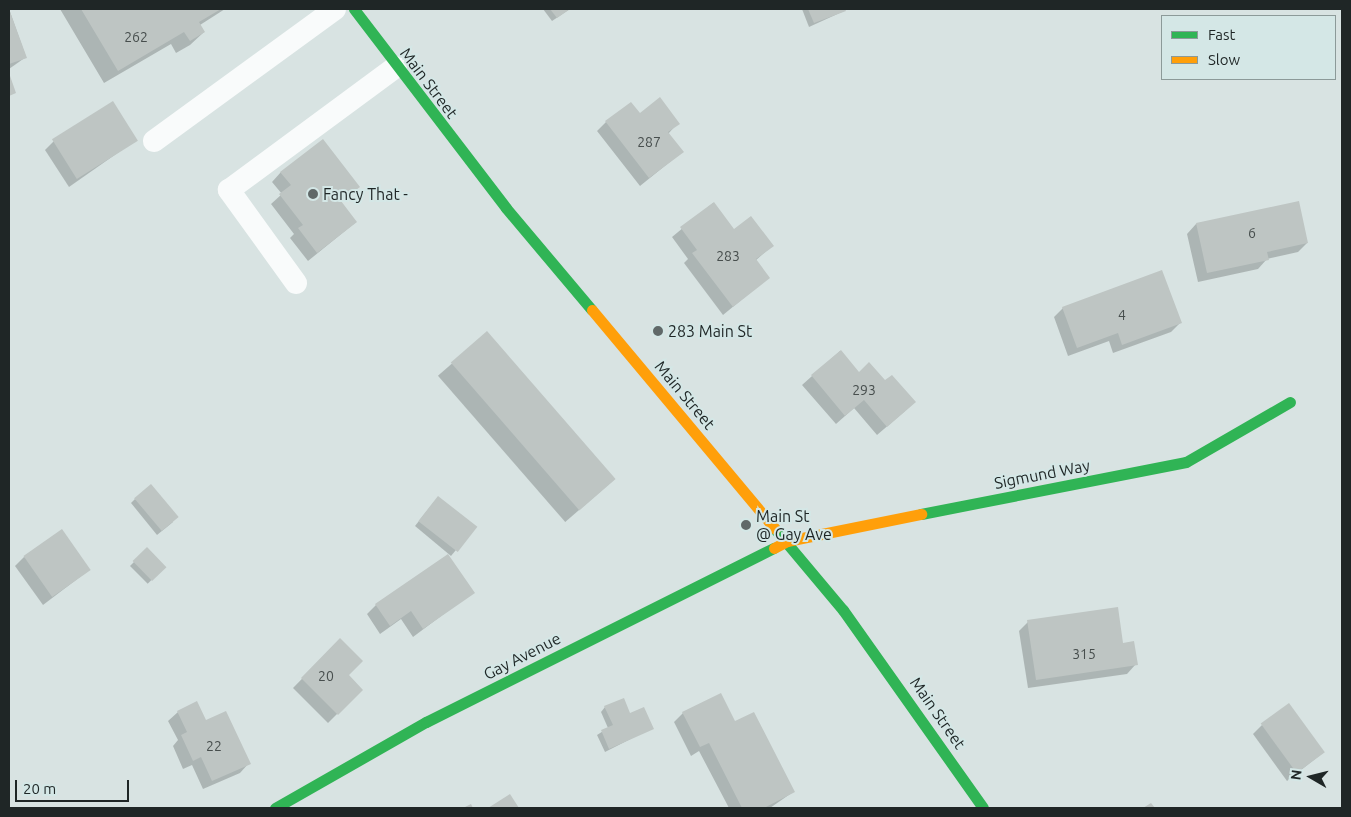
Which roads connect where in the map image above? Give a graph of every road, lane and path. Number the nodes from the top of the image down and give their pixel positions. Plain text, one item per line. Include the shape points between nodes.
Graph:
1 (335, 9) edge
2 (354, 9) edge
3 (396, 67) junction
4 (154, 140) dead end
5 (296, 283) dead end
6 (1290, 402) dead end
7 (787, 542) junction
8 (275, 808) edge
9 (983, 808) edge

1 - 4 lane
2 - 3 street, Main Street
3 - 5 lane via 229,190
3 - 7 street, Main Street via 506,208
6 - 7 street, Sigmund Way via 1186,462
7 - 8 street, Gay Avenue via 426,722
7 - 9 street, Main Street via 903,691

